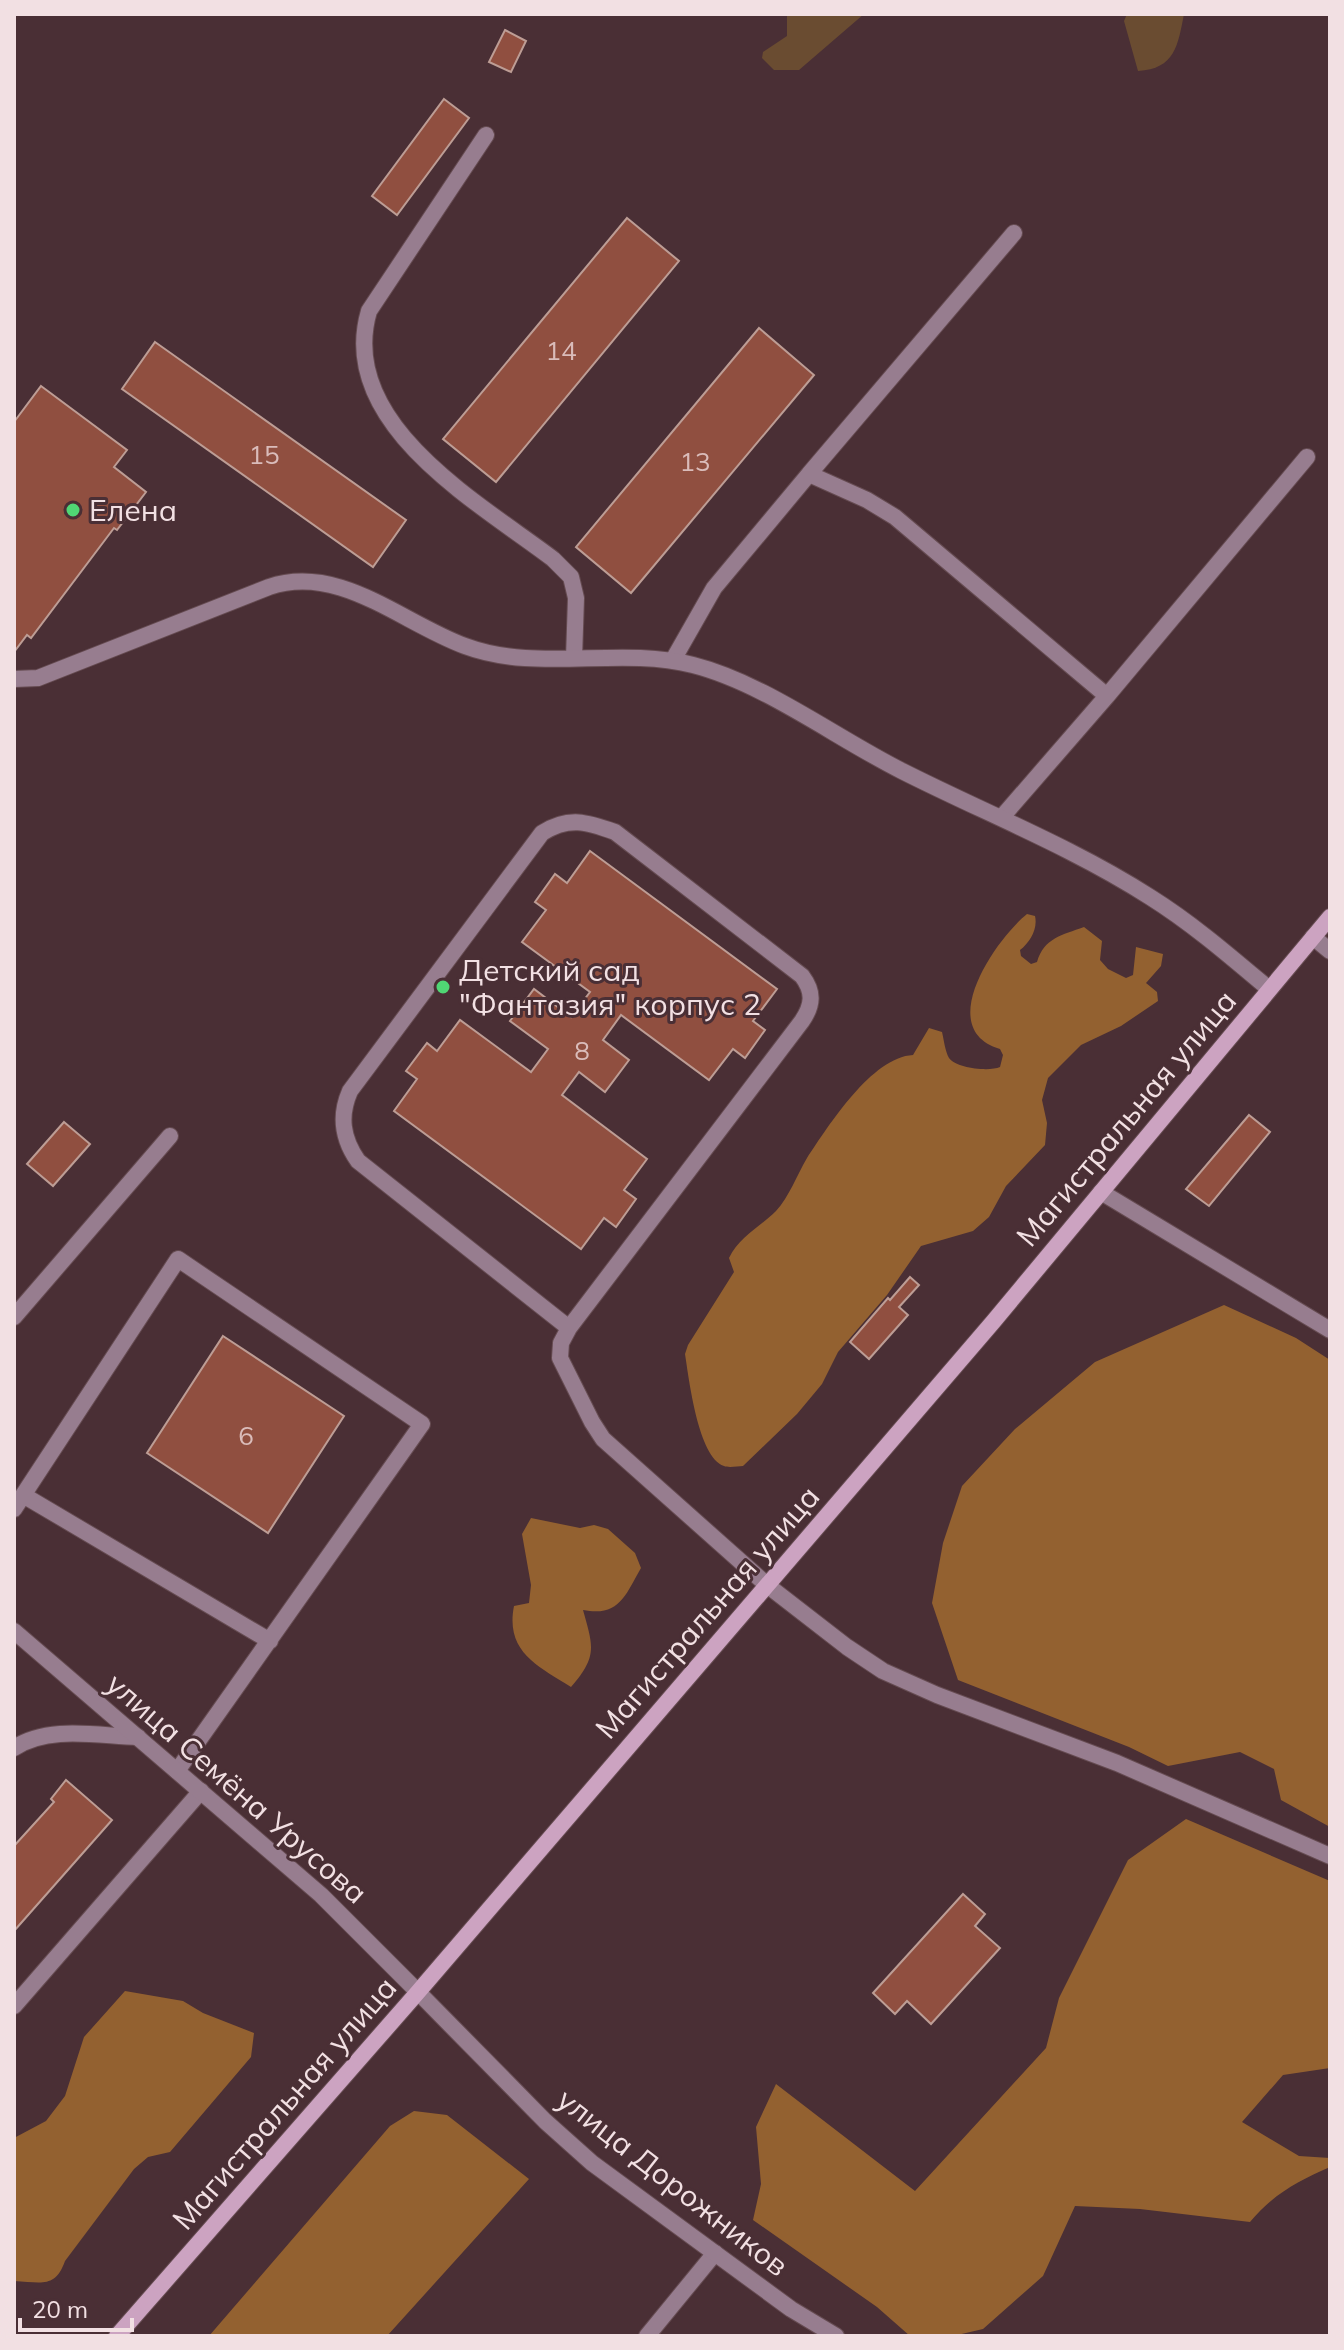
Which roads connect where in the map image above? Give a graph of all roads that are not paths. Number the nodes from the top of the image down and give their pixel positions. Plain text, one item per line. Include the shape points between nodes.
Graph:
1 (486, 135) dead end
2 (1014, 233) dead end
3 (1307, 457) dead end
4 (809, 474) junction
5 (574, 658) junction
6 (673, 660) junction
7 (14, 679) edge
8 (1107, 696) junction
9 (1002, 817) junction
10 (1330, 917) edge
11 (1313, 937) junction
12 (1330, 951) edge
13 (1269, 989) junction
14 (170, 1136) dead end
15 (1101, 1192) junction
16 (14, 1317) edge
17 (569, 1328) junction
18 (1330, 1330) edge
19 (18, 1502) edge
20 (767, 1585) junction
21 (14, 1631) edge
22 (270, 1641) junction
23 (138, 1737) junction
24 (14, 1748) edge
25 (177, 1771) junction
26 (201, 1791) junction
27 (1330, 1856) edge
28 (418, 1992) junction
29 (14, 2006) edge
30 (715, 2253) junction
31 (117, 2336) edge
32 (647, 2336) edge
33 (836, 2336) edge

1 - 5 street via 369,311 363,357 368,378 404,440 424,462 571,577 576,598
2 - 4 street
3 - 8 street
4 - 6 street via 714,588
4 - 8 street via 895,517
5 - 6 street
5 - 7 street via 515,656 465,646 345,588 304,580 269,587 38,678
6 - 9 street via 750,687 902,771
8 - 9 street
9 - 13 street via 1146,895
10 - 11 main road, Магистральная улица
11 - 12 street
11 - 13 main road, Магистральная улица
13 - 15 main road, Магистральная улица
14 - 16 street
15 - 18 street
15 - 20 main road, Магистральная улица
17 - 17 street via 358,1161 348,1147 343,1107 542,833 558,823 578,822 615,832 802,976 812,999 802,1021
17 - 20 street via 560,1358 603,1439
19 - 22 street
19 - 22 street via 178,1259 422,1424
20 - 27 street via 883,1671 1117,1763
20 - 28 main road, Магистральная улица
21 - 23 street, улица Семёна Урусова
22 - 25 street
23 - 24 street via 42,1735
23 - 25 street, улица Семёна Урусова
25 - 26 street, улица Семёна Урусова
26 - 28 street, улица Семёна Урусова via 321,1895
26 - 29 street
28 - 30 street, улица Дорожников via 592,2163
28 - 31 main road, Магистральная улица
30 - 32 street
30 - 33 street, улица Дорожников

